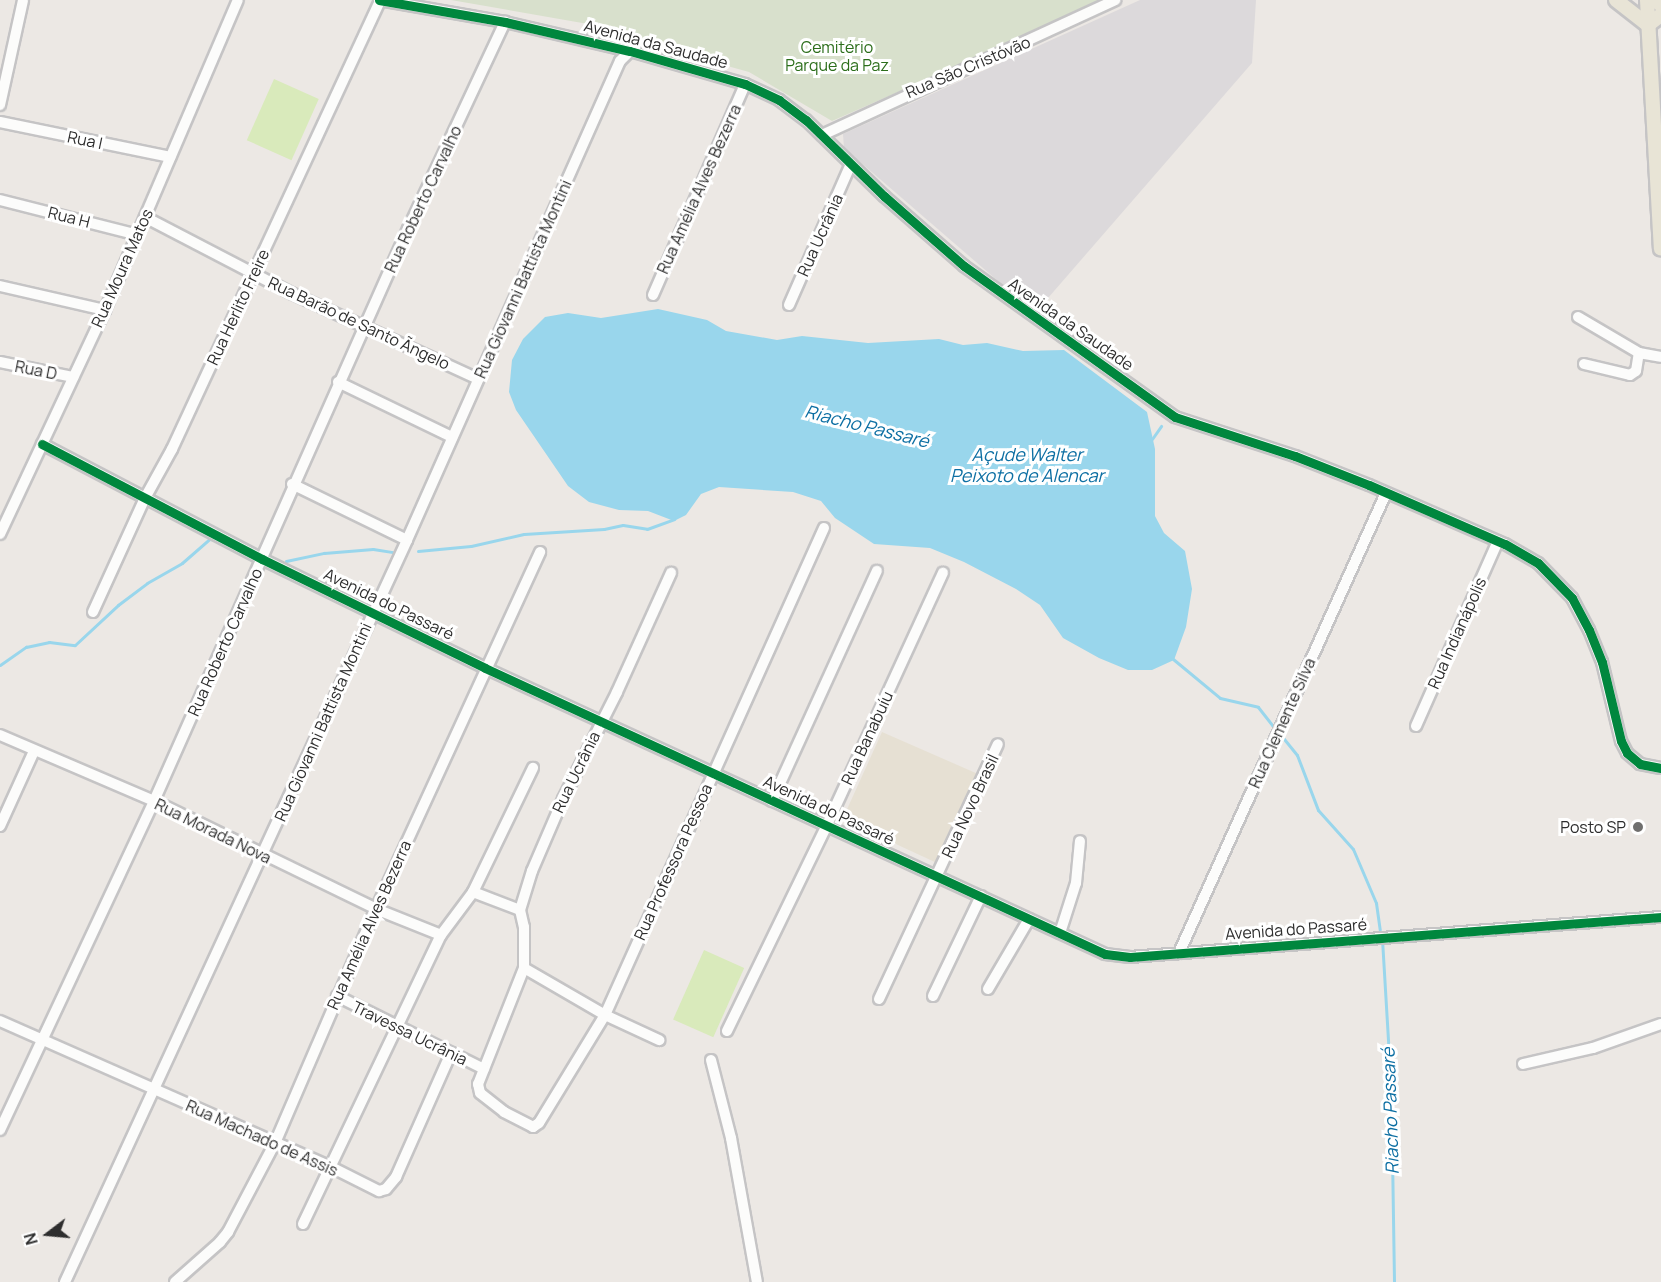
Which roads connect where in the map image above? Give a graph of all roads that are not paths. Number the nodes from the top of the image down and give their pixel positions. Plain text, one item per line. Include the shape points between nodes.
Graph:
1 (23, 0) edge
2 (238, 0) edge
3 (379, 0) edge
4 (1114, 0) edge
5 (1616, 0) edge
6 (1647, 0) edge
7 (1655, 0) edge
8 (1661, 4) edge
9 (1661, 15) edge
10 (506, 22) junction
11 (1648, 25) junction
12 (626, 50) junction
13 (745, 84) junction
14 (0, 105) edge
15 (0, 122) edge
16 (822, 135) junction
17 (170, 158) junction
18 (851, 164) junction
19 (0, 200) edge
20 (145, 217) junction
21 (138, 235) junction
22 (1661, 249) edge
23 (253, 273) junction
24 (0, 286) edge
25 (653, 295) dead end
26 (789, 305) dead end
27 (105, 310) junction
28 (1578, 317) dead end
29 (366, 327) junction
30 (1639, 353) junction
31 (1661, 357) edge
32 (0, 362) edge
33 (1584, 364) dead end
34 (73, 377) junction
35 (478, 379) junction
36 (338, 382) junction
37 (452, 437) junction
38 (42, 444) junction
39 (292, 484) junction
40 (1386, 493) junction
41 (145, 498) junction
42 (824, 528) dead end
43 (1, 530) edge
44 (407, 540) junction
45 (1498, 541) junction
46 (540, 552) dead end
47 (262, 559) junction
48 (878, 571) dead end
49 (671, 573) dead end
50 (943, 573) dead end
51 (93, 612) dead end
52 (372, 612) junction
53 (485, 668) junction
54 (601, 721) junction
55 (1416, 726) dead end
56 (0, 735) edge
57 (998, 744) dead end
58 (34, 751) junction
59 (533, 768) dead end
60 (1661, 768) edge
61 (714, 772) junction
62 (154, 801) junction
63 (772, 801) junction
64 (0, 826) edge
65 (826, 827) junction
66 (1080, 841) dead end
67 (263, 855) junction
68 (937, 876) junction
69 (473, 892) junction
70 (981, 896) junction
71 (376, 909) junction
72 (520, 910) junction
73 (1661, 917) edge
74 (1029, 919) junction
75 (1060, 933) junction
76 (441, 935) junction
77 (1179, 953) junction
78 (524, 968) junction
79 (988, 989) dead end
80 (337, 996) junction
81 (933, 996) dead end
82 (879, 999) dead end
83 (605, 1015) junction
84 (0, 1022) edge
85 (1661, 1024) edge
86 (396, 1026) junction
87 (727, 1031) dead end
88 (41, 1040) junction
89 (659, 1040) dead end
90 (451, 1053) junction
91 (711, 1060) dead end
92 (1523, 1064) dead end
93 (484, 1069) junction
94 (154, 1090) junction
95 (0, 1130) edge
96 (275, 1143) junction
97 (331, 1167) junction
98 (303, 1224) dead end
99 (65, 1282) edge
100 (176, 1282) edge
101 (757, 1282) edge

1 - 14 street
2 - 17 street, Rua Moura Matos
3 - 10 street, Avenida da Saudade
3 - 23 street, Rua Herlito Freire
4 - 16 street, Rua São Cristóvão
5 - 11 main road
6 - 11 main road
7 - 8 main road
9 - 11 main road
10 - 12 street, Avenida da Saudade
10 - 29 street, Rua Roberto Carvalho
11 - 22 main road
12 - 13 street, Avenida da Saudade
12 - 35 street, Rua Giovanni Battista Montini
13 - 16 street, Avenida da Saudade via 788,106
13 - 25 street, Rua Amélia Alves Bezerra
15 - 17 street, Rua I
16 - 18 street, Avenida da Saudade
17 - 20 street, Rua Moura Matos
18 - 26 street, Rua Ucrânia
18 - 40 street, Avenida da Saudade via 964,266 1175,417 1295,456
19 - 21 street, Rua H
20 - 21 street, Rua Moura Matos
20 - 23 street, Rua Barão de Santo Ãngelo
21 - 27 street, Rua Moura Matos
23 - 29 street, Rua Barão de Santo Ãngelo
23 - 41 street, Rua Herlito Freire
24 - 27 street
27 - 34 street, Rua Moura Matos
28 - 30 street
29 - 35 street, Rua Barão de Santo Ãngelo
29 - 36 street, Rua Roberto Carvalho
30 - 31 street
30 - 33 street via 1636,371 1630,375
32 - 34 street, Rua D
34 - 38 street, Rua Moura Matos
35 - 37 street, Rua Giovanni Battista Montini
36 - 37 street
36 - 39 street, Rua Roberto Carvalho
37 - 44 street, Rua Giovanni Battista Montini
38 - 41 street, Avenida do Passaré
38 - 43 street, Rua Moura Matos
39 - 44 street
39 - 47 street, Rua Roberto Carvalho
40 - 45 street, Avenida da Saudade
40 - 77 street, Rua Clemente Silva
41 - 47 street, Avenida do Passaré
41 - 51 street, Rua Herlito Freire
42 - 61 street, Rua Professora Pessoa
44 - 52 street, Rua Giovanni Battista Montini
45 - 55 street, Rua Indianápolis
45 - 60 street, Avenida da Saudade via 1538,563 1572,598 1599,654 1623,746 1640,764
46 - 53 street, Rua Amélia Alves Bezerra
47 - 52 street, Avenida do Passaré
47 - 62 street, Rua Roberto Carvalho
48 - 63 street
49 - 54 street, Rua Ucrânia
50 - 65 street, Rua Banabuíu
52 - 53 street, Avenida do Passaré
52 - 67 street, Rua Giovanni Battista Montini
53 - 54 street, Avenida do Passaré
53 - 71 street, Rua Amélia Alves Bezerra
54 - 61 street, Avenida do Passaré
54 - 72 street, Rua Ucrânia via 550,827
56 - 58 street, Rua Morada Nova
57 - 68 street, Rua Novo Brasil
58 - 62 street, Rua Morada Nova
58 - 64 street
59 - 69 street
61 - 63 street, Avenida do Passaré
61 - 83 street, Rua Professora Pessoa
62 - 67 street, Rua Morada Nova
62 - 88 street, Rua Roberto Carvalho
63 - 65 street, Avenida do Passaré
65 - 68 street, Avenida do Passaré
65 - 87 street, Rua Banabuíu
66 - 75 street via 1076,883
67 - 71 street, Rua Morada Nova
67 - 94 street, Rua Giovanni Battista Montini
68 - 70 street, Avenida do Passaré
68 - 82 street, Rua Novo Brasil
69 - 72 street
69 - 76 street
70 - 74 street, Avenida do Passaré
70 - 81 street
71 - 76 street, Rua Morada Nova
71 - 80 street, Rua Amélia Alves Bezerra
72 - 78 street
73 - 77 street, Avenida do Passaré
74 - 75 street, Avenida do Passaré
74 - 79 street
75 - 77 street, Avenida do Passaré via 1111,955
76 - 86 street
78 - 83 street
78 - 93 street
80 - 86 street, Travessa Ucrânia
80 - 96 street, Rua Amélia Alves Bezerra
83 - 89 street
83 - 93 street, Rua Professora Pessoa via 539,1123 530,1127 519,1122 480,1093 477,1084
84 - 88 street, Rua Machado de Assis
85 - 92 street via 1612,1042
86 - 90 street, Travessa Ucrânia
86 - 97 street
88 - 94 street, Rua Machado de Assis
88 - 95 street, Rua Roberto Carvalho
90 - 93 street, Travessa Ucrânia
90 - 97 street, Rua Machado de Assis via 396,1177 386,1189 374,1190
91 - 101 street via 733,1148
94 - 96 street, Rua Machado de Assis
94 - 99 street, Rua Giovanni Battista Montini
96 - 97 street, Rua Machado de Assis
96 - 100 street, Rua Amélia Alves Bezerra via 228,1232
97 - 98 street

